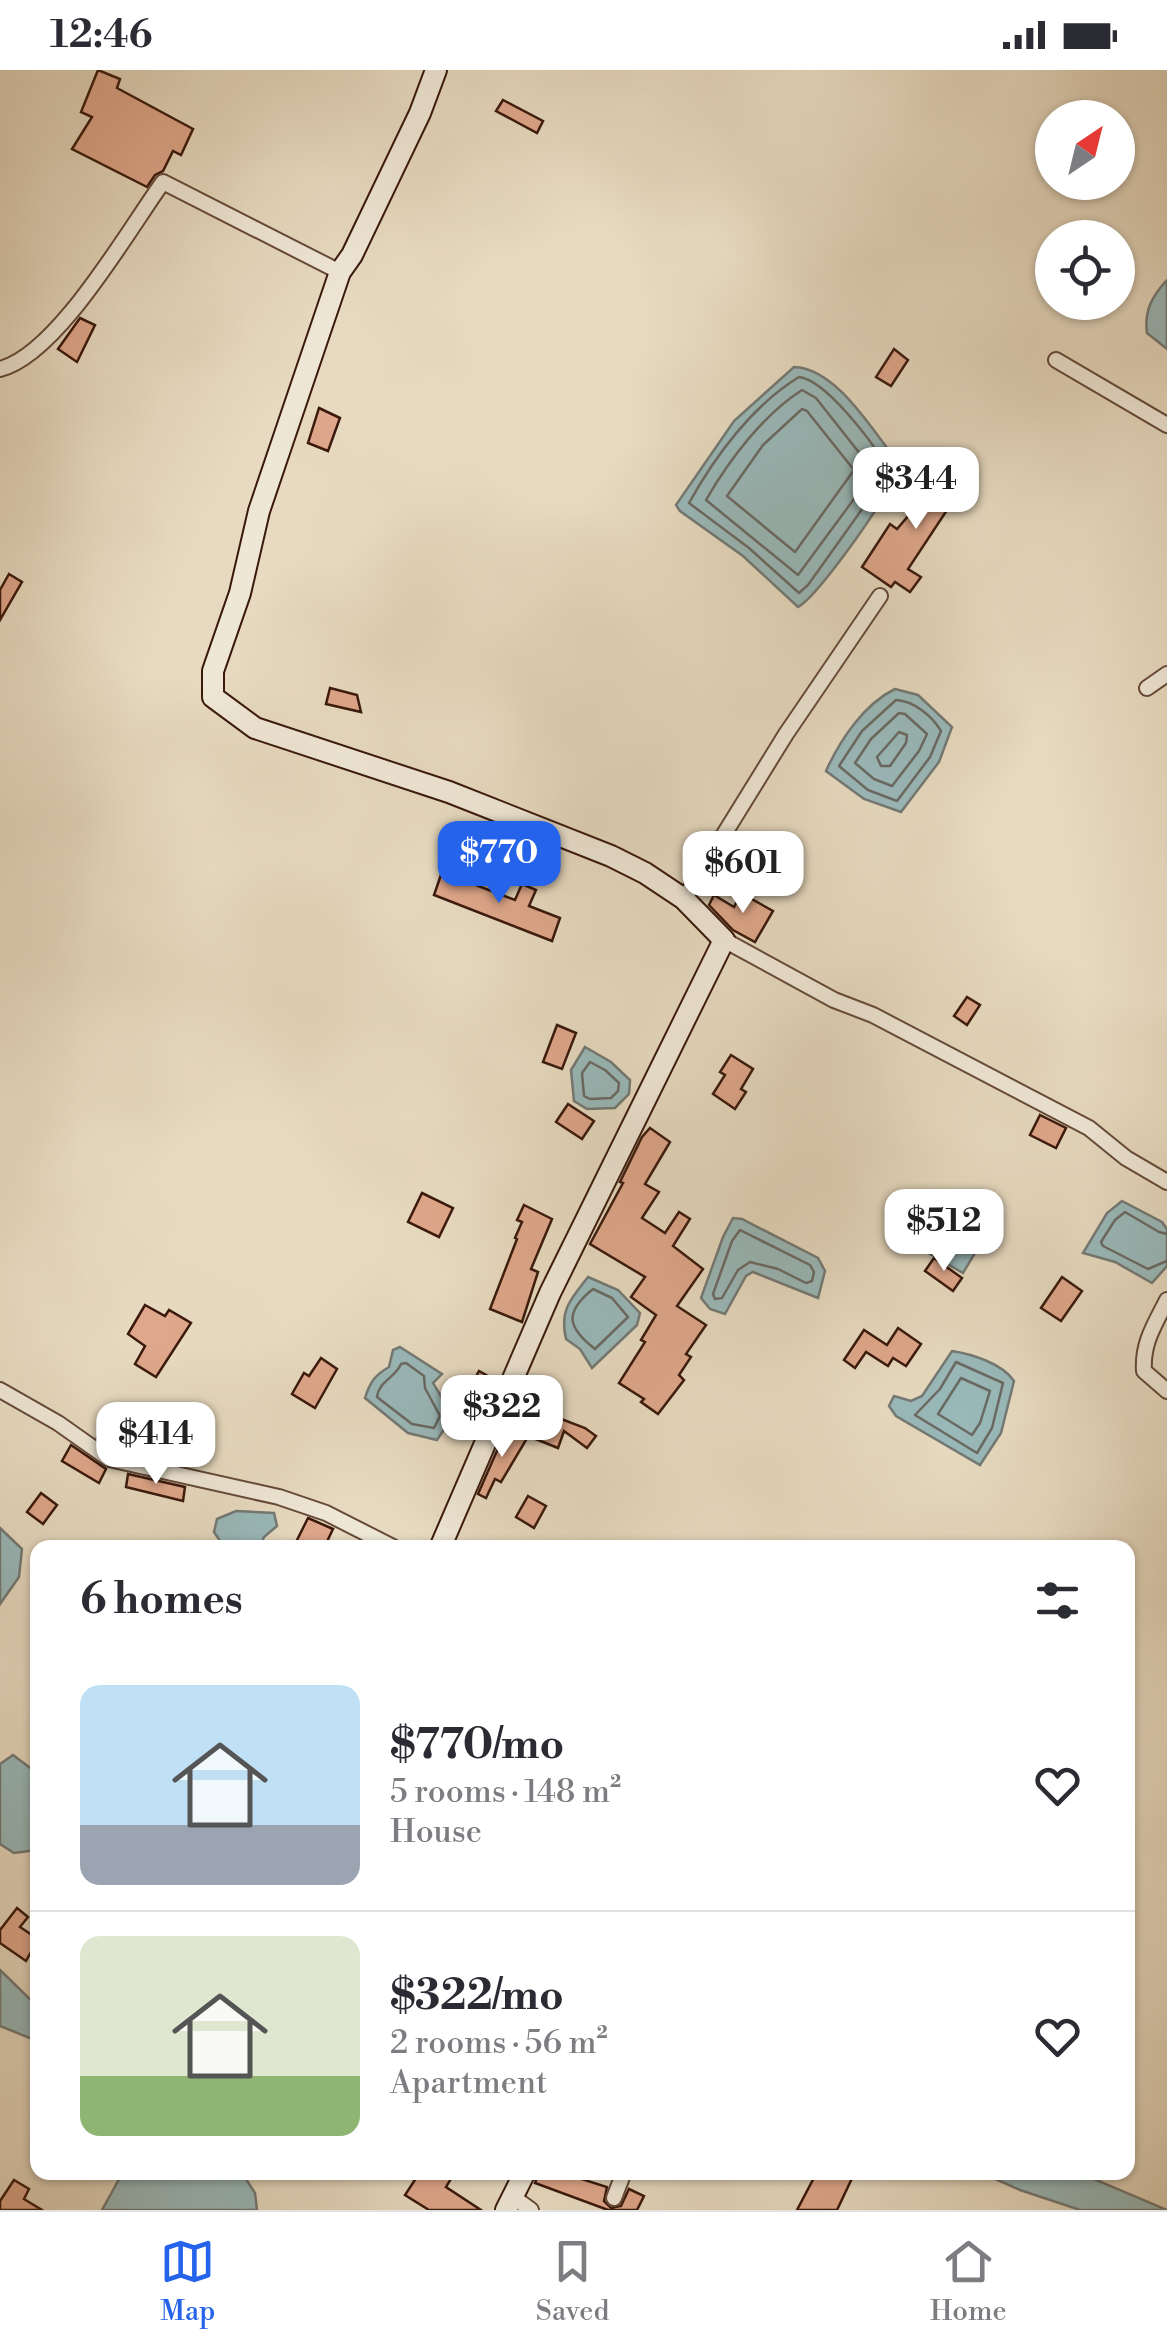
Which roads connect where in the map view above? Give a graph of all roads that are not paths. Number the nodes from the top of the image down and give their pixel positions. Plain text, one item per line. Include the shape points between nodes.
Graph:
1 (436, 70) edge
2 (340, 272) junction
3 (1056, 360) dead end
4 (0, 370) edge
5 (1167, 426) edge
6 (880, 596) dead end
7 (1167, 674) edge
8 (1147, 688) dead end
9 (684, 899) junction
10 (724, 940) junction
11 (1167, 1182) edge
12 (1167, 1300) edge
13 (0, 1390) edge
14 (1167, 1391) edge
15 (380, 1540) edge
16 (443, 1540) edge
17 (521, 2180) edge
18 (621, 2180) edge
19 (614, 2198) dead end
20 (508, 2206) edge
21 (530, 2210) edge

1 - 2 street
2 - 4 street via 162,182 59,328 18,364
2 - 9 street via 259,512 214,671 213,697 255,728 449,792 611,856
3 - 5 street
6 - 9 street
7 - 8 street
9 - 10 street
10 - 11 street via 1089,1128
10 - 16 street via 550,1293
12 - 14 street via 1143,1355 1144,1371
13 - 15 street via 109,1459 279,1498
17 - 20 street
18 - 19 street
20 - 21 street via 520,2202

